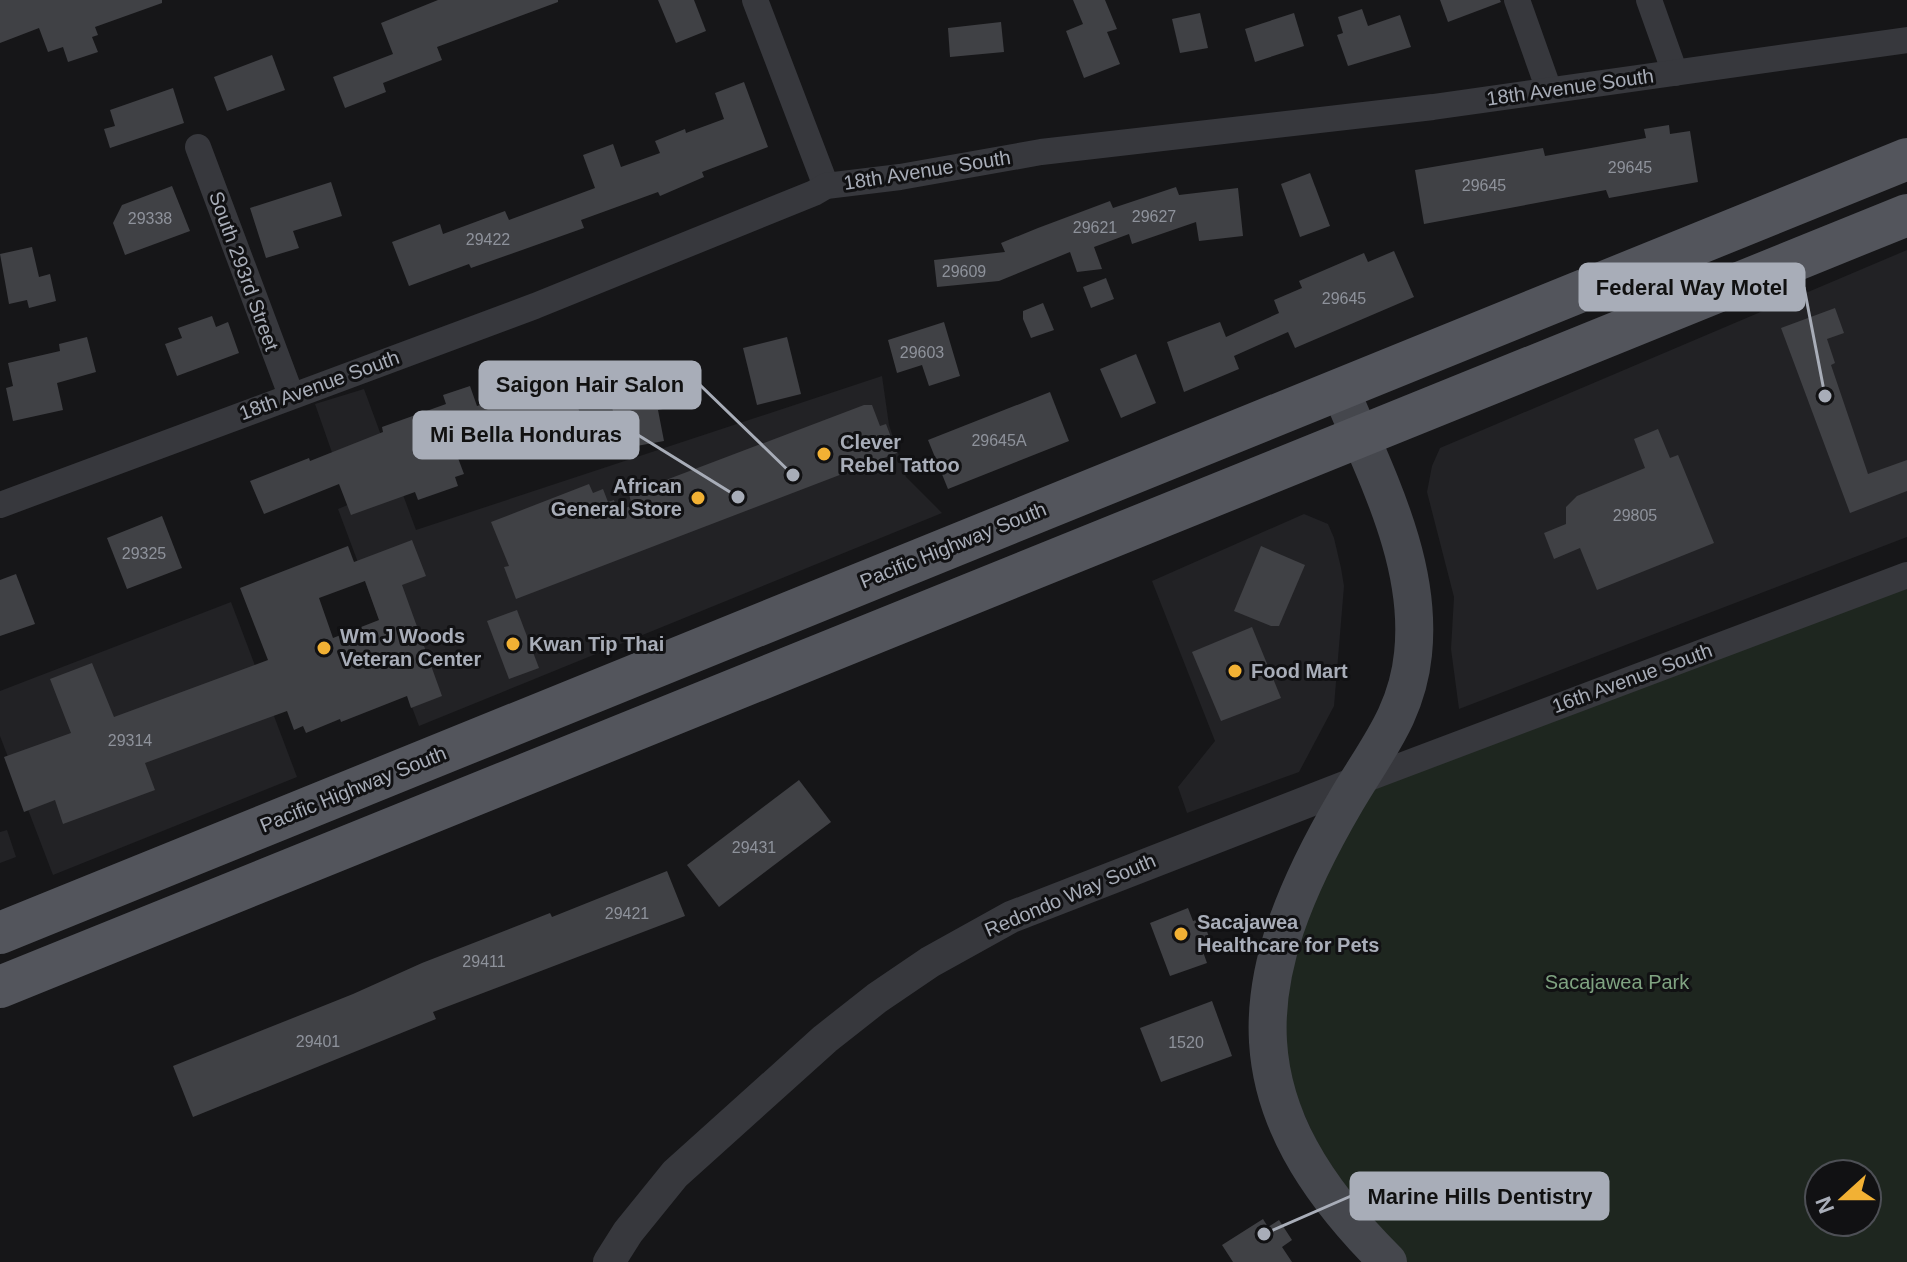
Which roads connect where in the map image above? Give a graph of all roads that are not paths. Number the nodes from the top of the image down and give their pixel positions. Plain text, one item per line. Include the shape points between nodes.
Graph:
1 (755, 0) edge
2 (1517, 0) edge
3 (1649, 0) edge
4 (1907, 40) edge
5 (1675, 73) junction
6 (1549, 90) junction
7 (198, 147) dead end
8 (1907, 159) edge
9 (826, 186) junction
10 (1904, 213) edge
11 (1340, 389) junction
12 (291, 395) junction
13 (1359, 436) junction
14 (0, 505) edge
15 (1907, 575) edge
16 (1358, 782) junction
17 (300, 811) junction
18 (0, 933) edge
19 (0, 960) edge
20 (0, 987) edge
21 (609, 1262) edge
22 (1388, 1262) edge

1 - 9 street
2 - 6 street
3 - 5 street
4 - 5 street, 18th Avenue South
5 - 6 street, 18th Avenue South
6 - 9 street, 18th Avenue South via 1041,152
7 - 12 street, South 293rd Street
8 - 11 main road, Pacific Highway South
9 - 12 street, 18th Avenue South via 535,306
10 - 13 main road
11 - 13 main road
11 - 17 main road, Pacific Highway South
12 - 14 street, 18th Avenue South
13 - 16 main road via 1403,550 1414,621 1406,690 1393,727
13 - 20 main road
15 - 16 street, 16th Avenue South
16 - 21 street, Redondo Way South via 1011,917 930,962 825,1039 675,1174
16 - 22 main road via 1319,851 1285,930 1266,1030 1275,1089 1306,1163 1358,1233
17 - 18 main road, Pacific Highway South
17 - 19 main road via 161,894

